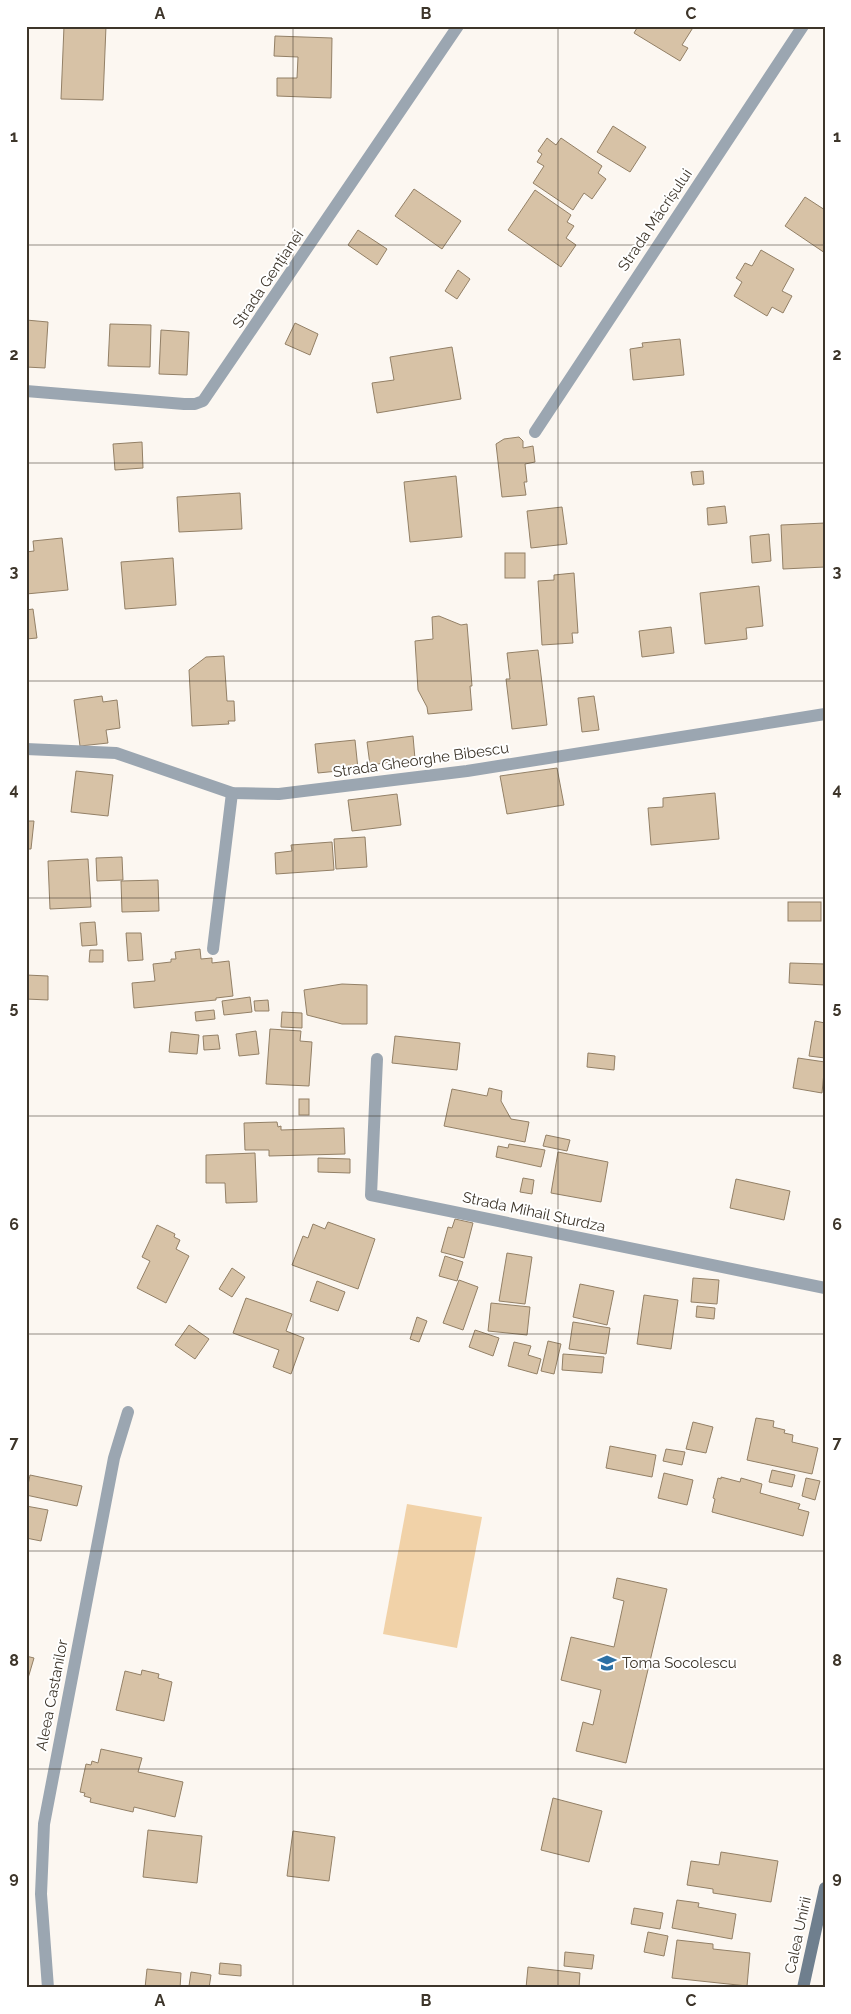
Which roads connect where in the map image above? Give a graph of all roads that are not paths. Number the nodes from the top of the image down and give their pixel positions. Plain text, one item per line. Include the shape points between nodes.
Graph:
1 (458, 26) edge
2 (803, 26) edge
3 (26, 391) edge
4 (534, 432) dead end
5 (825, 714) edge
6 (26, 749) edge
7 (232, 793) junction
8 (213, 949) dead end
9 (377, 1059) dead end
10 (825, 1288) edge
11 (128, 1412) dead end
12 (825, 1888) edge
13 (48, 1988) edge
14 (803, 1988) edge

1 - 3 street, Strada Gențianei via 203,401 184,404
2 - 4 street, Strada Măcrișului
5 - 7 street, Strada Gheorghe Bibescu via 340,788 279,794
6 - 7 street, Strada Gheorghe Bibescu via 116,753
7 - 8 street
9 - 10 street, Strada Mihail Sturdza via 371,1195
11 - 13 street, Aleea Castanilor via 114,1458 44,1824 41,1894
12 - 14 main road, Calea Unirii

